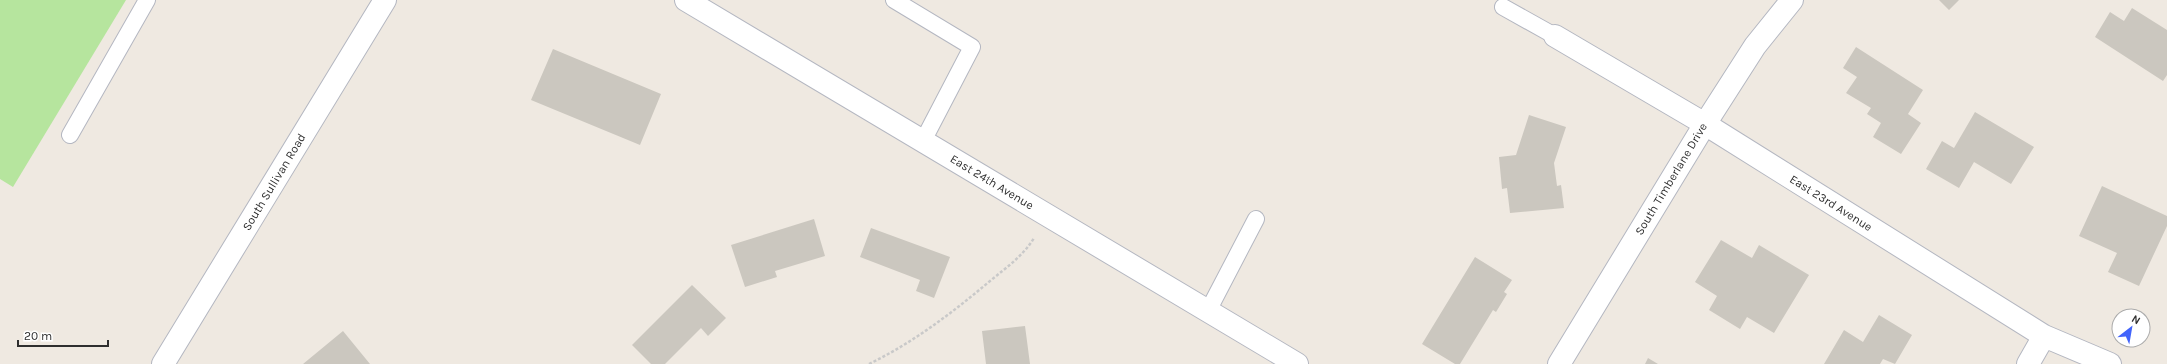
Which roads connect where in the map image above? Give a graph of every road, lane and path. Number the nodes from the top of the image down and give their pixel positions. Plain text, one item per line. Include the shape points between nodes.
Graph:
1 (147, 0) edge
2 (385, 0) edge
3 (686, 0) edge
4 (894, 0) edge
5 (1792, 0) edge
6 (1503, 7) dead end
7 (1555, 36) joint
8 (1705, 124) junction
9 (70, 135) dead end
10 (924, 141) junction
11 (1048, 216) junction
12 (1256, 219) dead end
13 (1208, 311) junction
14 (2044, 336) junction
15 (163, 364) edge
16 (869, 364) edge
17 (1298, 364) edge
18 (1559, 364) edge
19 (2028, 364) edge
20 (2110, 364) edge

1 - 9 lane
2 - 15 street, South Sullivan Road
3 - 10 street, East 24th Avenue
4 - 10 lane via 972,47
5 - 8 street, South Timberlane Drive via 1755,46
6 - 7 lane
7 - 8 street, East 23rd Avenue
8 - 14 street, East 23rd Avenue
8 - 18 street, South Timberlane Drive
10 - 11 street, East 24th Avenue
11 - 13 street, East 24th Avenue
11 - 16 path via 1029,246 1013,263 907,345
12 - 13 lane
13 - 17 street, East 24th Avenue
14 - 19 street
14 - 20 street, East 23rd Avenue

